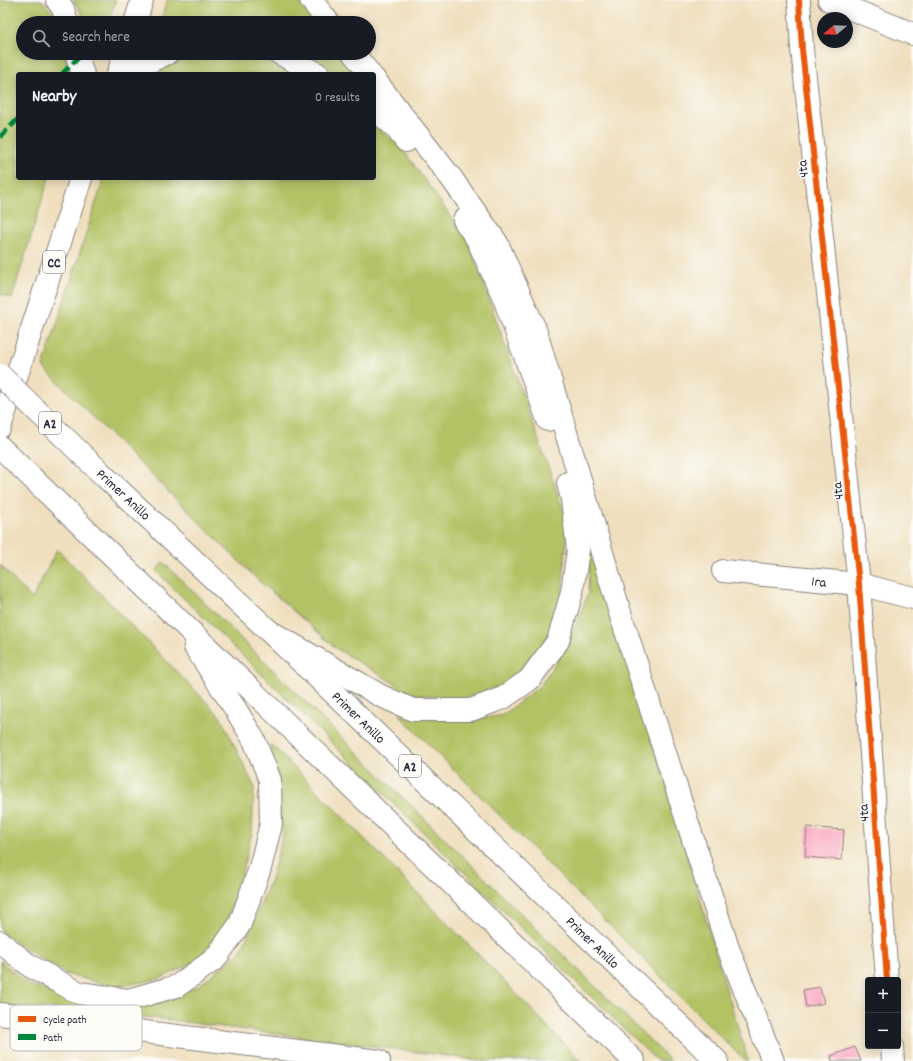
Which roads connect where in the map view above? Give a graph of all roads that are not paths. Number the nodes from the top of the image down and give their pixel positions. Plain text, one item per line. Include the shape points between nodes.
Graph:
1 (57, 0) edge
2 (142, 0) edge
3 (311, 0) edge
4 (799, 0) edge
5 (829, 0) edge
6 (65, 16) edge
7 (137, 16) edge
8 (324, 16) edge
9 (913, 34) edge
10 (78, 60) edge
11 (123, 60) edge
12 (153, 60) edge
13 (292, 60) edge
14 (359, 60) edge
15 (82, 72) edge
16 (119, 72) edge
17 (126, 72) edge
18 (314, 72) edge
19 (368, 72) edge
20 (376, 82) edge
21 (376, 111) edge
22 (80, 180) edge
23 (0, 375) edge
24 (0, 427) edge
25 (0, 447) edge
26 (723, 571) dead end
27 (859, 584) junction
28 (913, 598) edge
29 (172, 613) junction
30 (269, 631) junction
31 (0, 942) edge
32 (887, 977) edge
33 (0, 1014) edge
34 (10, 1015) edge
35 (142, 1032) edge
36 (892, 1049) edge
37 (379, 1061) edge
38 (634, 1061) edge
39 (717, 1061) edge
40 (774, 1061) edge
41 (893, 1061) edge

1 - 6 main road
2 - 7 main road
3 - 8 main road
4 - 27 main road, 4ta via 802,49
5 - 9 main road
10 - 15 main road
11 - 16 main road
12 - 17 main road
13 - 18 main road
14 - 19 main road
20 - 40 main road via 452,179 497,243 535,329 621,616 728,948
21 - 30 main road via 395,127 477,239 504,298 553,432 572,498 578,550 572,592 558,641 529,680 503,698 470,710 414,710 381,696
22 - 24 main road, CC
23 - 30 main road, Primer Anillo / A2, bridge
25 - 29 main road
26 - 27 main road, 1ra
27 - 28 main road, 1ra
27 - 32 main road, 4ta
29 - 31 main road via 254,740 270,780 271,824 260,868 240,924 216,960 177,986 128,1000 79,993 30,966
29 - 38 main road
30 - 39 main road, Primer Anillo / A2
33 - 34 main road
35 - 37 main road
36 - 41 main road

